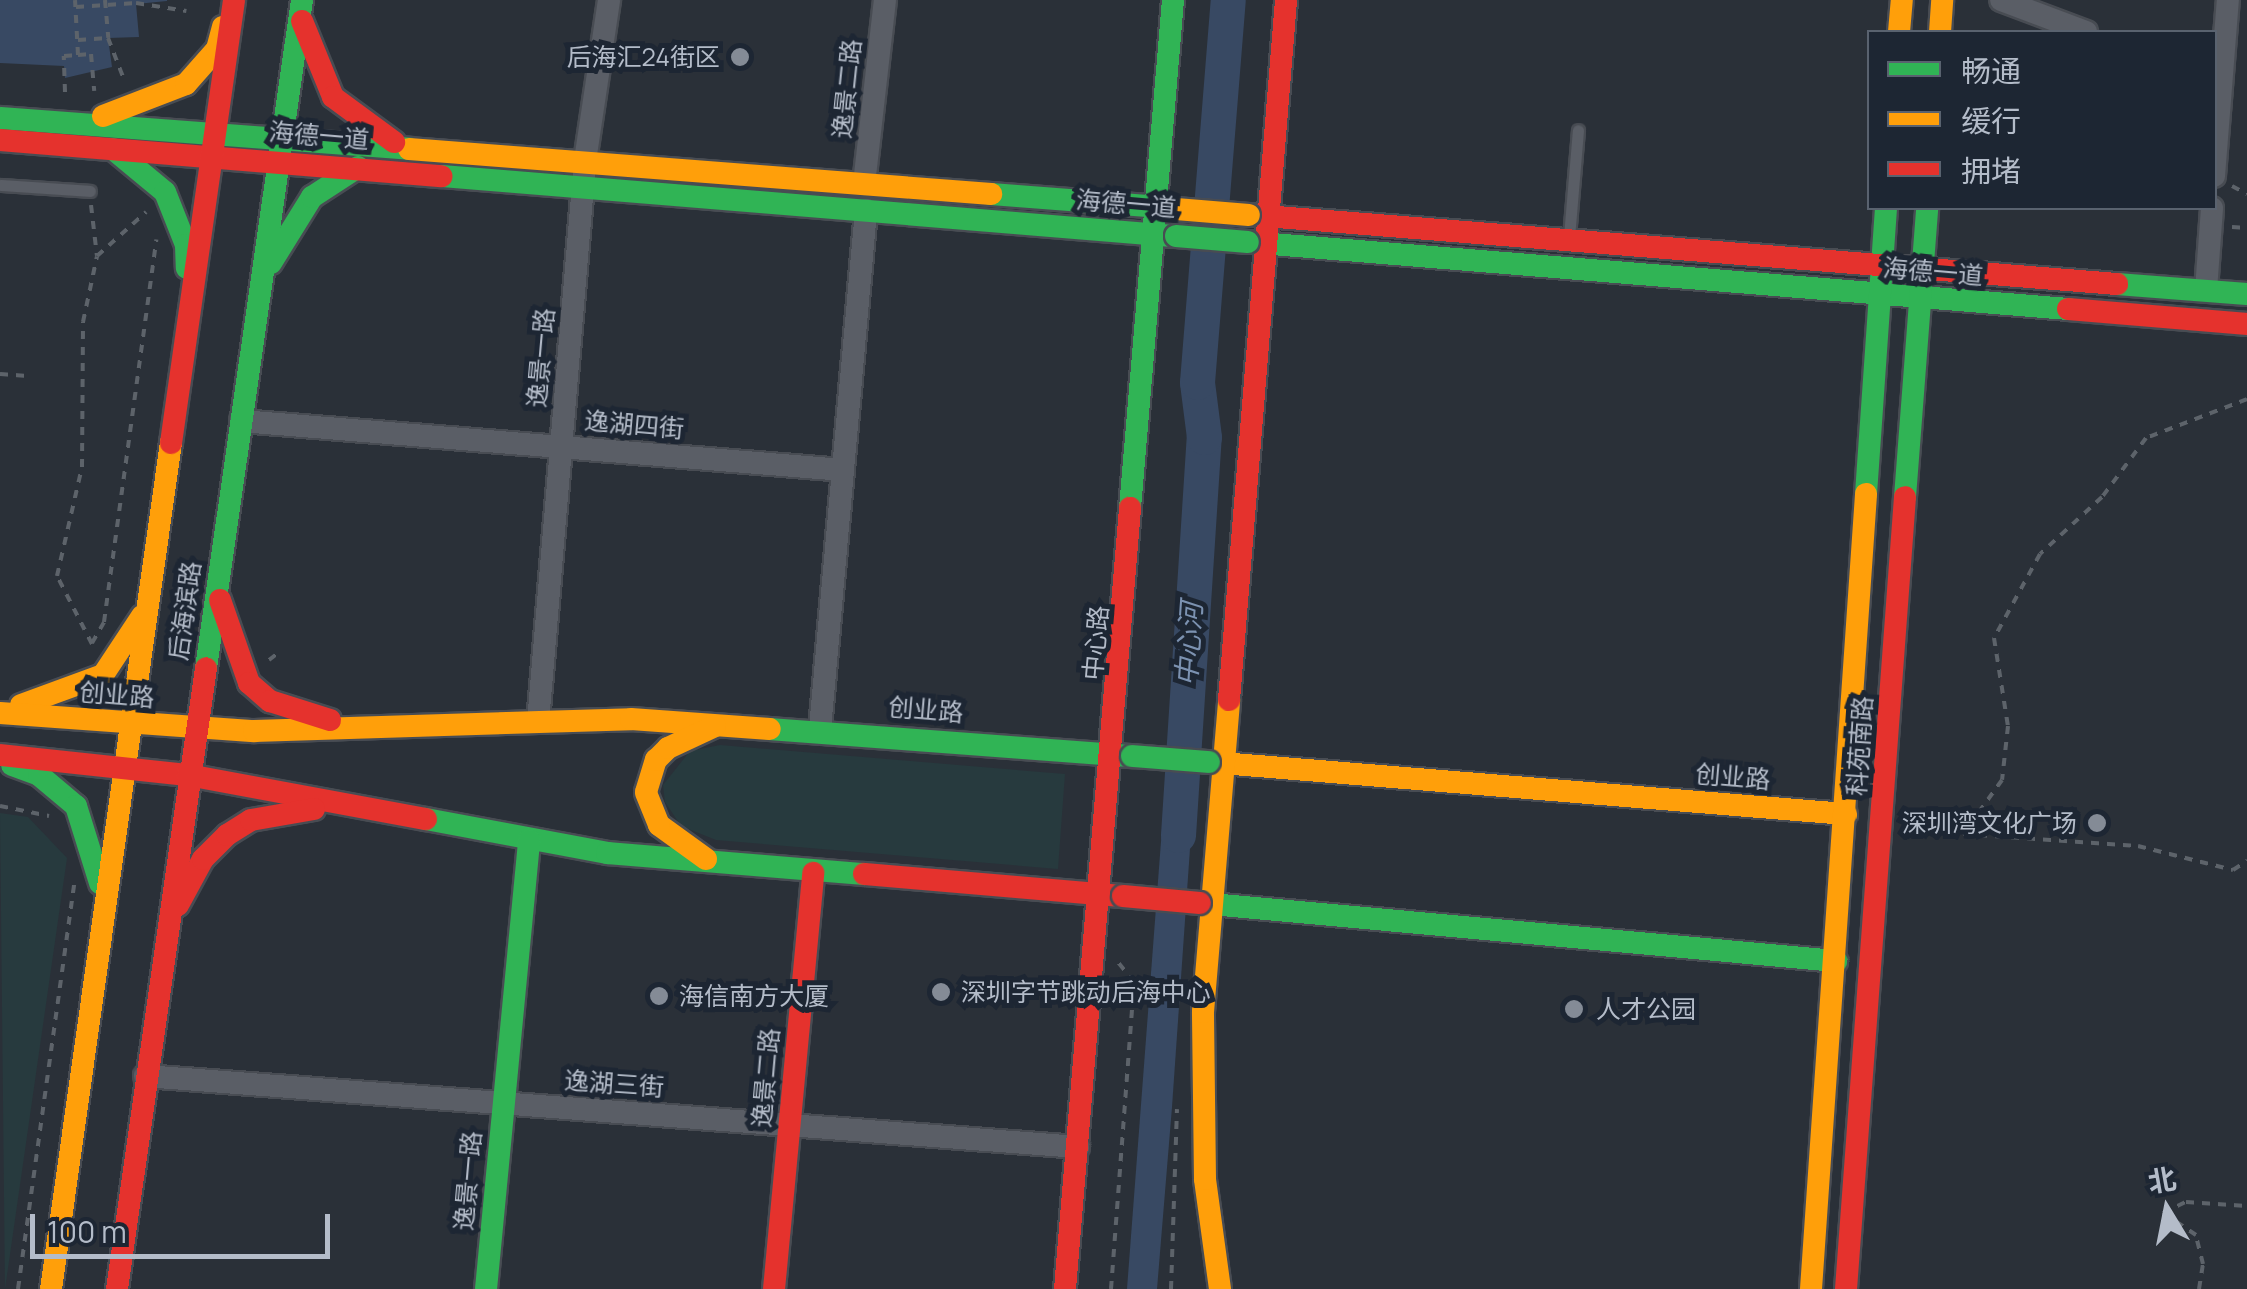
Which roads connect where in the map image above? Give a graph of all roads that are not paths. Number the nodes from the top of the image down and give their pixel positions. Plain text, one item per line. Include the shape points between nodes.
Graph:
1 (233, 0) edge
2 (609, 0) edge
3 (884, 0) edge
4 (1174, 0) edge
5 (1286, 0) edge
6 (1902, 0) edge
7 (1942, 0) edge
8 (2001, 0) edge
9 (2228, 0) edge
10 (301, 6) edge
11 (1899, 30) edge
12 (1940, 30) edge
13 (2081, 30) edge
14 (0, 118) edge
15 (63, 122) junction
16 (1578, 130) dead end
17 (217, 131) junction
18 (282, 136) junction
19 (2217, 138) edge
20 (0, 140) edge
21 (110, 147) junction
22 (432, 148) junction
23 (214, 155) junction
24 (278, 160) junction
25 (585, 161) junction
26 (358, 167) junction
27 (864, 184) junction
28 (0, 185) edge
29 (583, 186) junction
30 (90, 191) road end
31 (1166, 208) junction
32 (866, 210) junction
33 (1886, 210) edge
34 (1927, 210) edge
35 (2212, 210) edge
36 (1258, 215) junction
37 (1165, 235) junction
38 (1569, 241) junction
39 (1257, 242) junction
40 (1882, 264) junction
41 (1923, 267) junction
42 (260, 284) junction
43 (2206, 290) junction
44 (2247, 294) edge
45 (1879, 295) junction
46 (1920, 298) junction
47 (190, 310) junction
48 (2247, 324) edge
49 (241, 421) junction
50 (561, 446) junction
51 (843, 470) junction
52 (216, 580) junction
53 (152, 596) junction
54 (0, 710) edge
55 (538, 722) junction
56 (723, 723) junction
57 (132, 724) junction
58 (387, 728) junction
59 (820, 729) junction
60 (196, 730) junction
61 (1123, 755) junction
62 (0, 758) edge
63 (1216, 762) junction
64 (126, 767) junction
65 (188, 775) junction
66 (353, 808) junction
67 (1846, 814) junction
68 (528, 840) junction
69 (716, 865) junction
70 (813, 872) junction
71 (1113, 895) junction
72 (1206, 903) junction
73 (103, 922) junction
74 (165, 935) junction
75 (1836, 961) junction
76 (145, 1076) junction
77 (503, 1104) junction
78 (790, 1125) junction
79 (1078, 1147) junction
80 (51, 1289) edge
81 (117, 1289) edge
82 (486, 1289) edge
83 (774, 1289) edge
84 (1065, 1289) edge
85 (1220, 1289) edge
86 (1811, 1289) edge
87 (1846, 1289) edge

1 - 15 main road via 217,48 186,84 133,108
1 - 17 main road, 后海滨路
2 - 25 street, 逸景一路
3 - 27 street, 逸景二路
4 - 31 main road, 中心路
5 - 36 main road
6 - 11 main road
7 - 12 main road
8 - 13 street
9 - 19 street
10 - 18 main road, 后海滨路
10 - 22 main road via 333,96 396,144
14 - 15 main road, 海德一道
15 - 17 main road, 海德一道
16 - 38 lane
17 - 18 main road, 海德一道
17 - 23 main road, 后海滨路
18 - 22 main road, 海德一道
18 - 24 main road, 后海滨路
20 - 21 main road, 海德一道
21 - 23 main road, 海德一道
21 - 47 main road via 148,173 176,215 186,245
22 - 25 main road, 海德一道
22 - 26 main road
23 - 24 main road, 海德一道
23 - 47 main road, 后海滨路
24 - 26 main road, 海德一道
24 - 42 main road, 后海滨路
25 - 27 main road, 海德一道
25 - 29 street, 逸景一路
26 - 29 main road, 海德一道
26 - 42 main road via 331,180 298,214
27 - 31 main road, 海德一道
28 - 30 lane
29 - 32 main road, 海德一道
29 - 50 street, 逸景一路
31 - 36 main road, 海德一道, bridge
31 - 37 main road, 中心路
32 - 37 main road, 海德一道
32 - 51 street
33 - 40 main road, 科苑南路
34 - 41 main road, 科苑南路
35 - 43 street
36 - 38 main road, 海德一道
36 - 39 main road
37 - 39 main road, 海德一道, bridge
37 - 61 main road, 中心路
38 - 40 main road, 海德一道
39 - 45 main road, 海德一道
39 - 63 main road
40 - 41 main road, 海德一道
40 - 45 main road, 科苑南路
41 - 43 main road, 海德一道
41 - 46 main road, 科苑南路
42 - 49 main road, 后海滨路
43 - 44 main road, 海德一道
45 - 46 main road, 海德一道
45 - 67 main road, 科苑南路
46 - 48 main road, 海德一道
46 - 87 main road, 科苑南路
47 - 53 main road, 后海滨路
49 - 50 street, 逸湖四街
49 - 52 main road, 后海滨路
50 - 51 street, 逸湖四街
50 - 55 street, 逸景一路
51 - 59 street
52 - 58 main road via 225,627 249,683 299,713
52 - 60 main road, 后海滨路
53 - 54 main road via 103,675 50,699
53 - 57 main road, 后海滨路
54 - 57 main road, 创业路
55 - 56 main road, 创业路
55 - 58 main road, 创业路
56 - 59 main road, 创业路
56 - 69 main road via 668,748 656,760 646,792 658,825
57 - 60 main road, 创业路
57 - 64 main road, 后海滨路
58 - 60 main road, 创业路
59 - 61 main road, 创业路
60 - 65 main road, 后海滨路
61 - 63 main road, 创业路, bridge
61 - 71 main road, 中心路
62 - 64 main road
62 - 73 main road via 39,775 76,806 98,866
63 - 67 main road, 创业路
63 - 72 main road
64 - 65 main road
64 - 73 main road, 后海滨路
65 - 66 main road
65 - 74 main road, 后海滨路
66 - 68 main road
66 - 74 main road via 278,813 226,835 185,886
67 - 75 main road, 科苑南路
68 - 69 main road
68 - 77 main road, 逸景一路
69 - 70 main road
70 - 71 main road
70 - 78 main road, 逸景二路
71 - 72 main road, bridge
71 - 79 main road, 中心路 via 1098,937
72 - 75 main road
72 - 85 main road via 1202,1119
73 - 80 main road, 后海滨路
74 - 76 main road, 后海滨路
75 - 86 main road, 科苑南路
76 - 77 street, 逸湖三街
76 - 81 main road, 后海滨路
77 - 78 street, 逸湖三街
77 - 82 main road, 逸景一路
78 - 79 street, 逸湖三街
78 - 83 main road, 逸景二路
79 - 84 main road, 中心路

